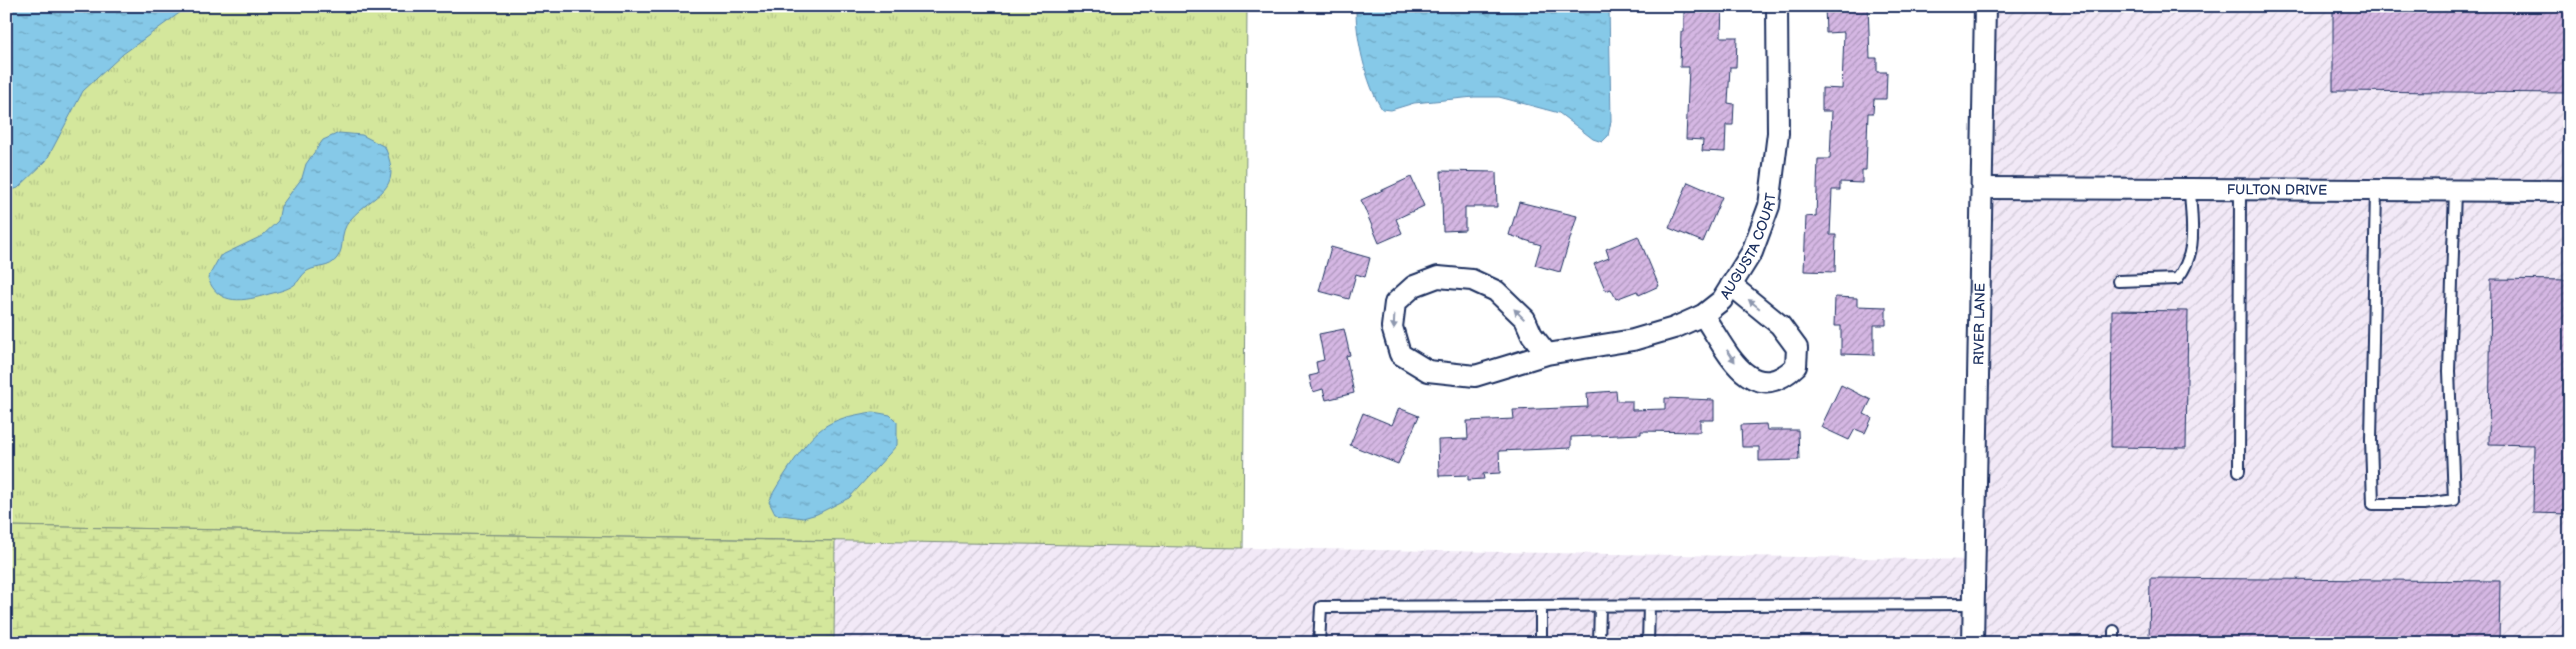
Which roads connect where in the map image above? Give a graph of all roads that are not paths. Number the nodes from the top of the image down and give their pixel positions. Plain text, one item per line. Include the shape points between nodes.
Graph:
1 (1777, 6) edge
2 (1985, 6) edge
3 (1983, 188) junction
4 (2190, 189) junction
5 (2240, 189) junction
6 (2376, 190) junction
7 (2455, 191) junction
8 (2570, 191) edge
9 (2118, 281) dead end
10 (1731, 285) junction
11 (1703, 315) junction
12 (1547, 354) junction
13 (2239, 471) dead end
14 (1974, 604) junction
15 (1649, 605) junction
16 (1541, 606) junction
17 (1600, 606) junction
18 (2114, 631) dead end
19 (1319, 643) edge
20 (1541, 643) edge
21 (1599, 643) edge
22 (1648, 643) edge
23 (1973, 643) edge
24 (2114, 643) edge

1 - 10 street, AUGUSTA COURT via 1778,133 1769,206 1752,252
2 - 3 street, RIVER LANE
3 - 4 street, FULTON DRIVE
3 - 14 street, RIVER LANE
4 - 5 street, FULTON DRIVE
4 - 9 lane via 2192,251 2187,267 2177,279
5 - 6 street, FULTON DRIVE
5 - 13 lane
6 - 7 street, FULTON DRIVE
6 - 7 lane via 2371,440 2373,504 2424,504 2454,500 2449,371
7 - 8 street, FULTON DRIVE
10 - 11 street, AUGUSTA COURT via 1722,300
11 -> 10 street via 1743,373 1763,383 1783,378 1796,366 1797,348 1780,325
11 - 12 street, AUGUSTA COURT via 1633,340
12 -> 12 street, AUGUSTA COURT via 1525,320 1496,292 1472,280 1438,277 1414,286 1395,303 1392,327 1400,354 1428,371 1475,376
14 - 15 lane
14 - 23 street, RIVER LANE
15 - 17 lane
15 - 22 lane
16 - 17 lane
16 - 19 lane via 1321,607
16 - 20 lane
17 - 21 lane
18 - 24 lane

